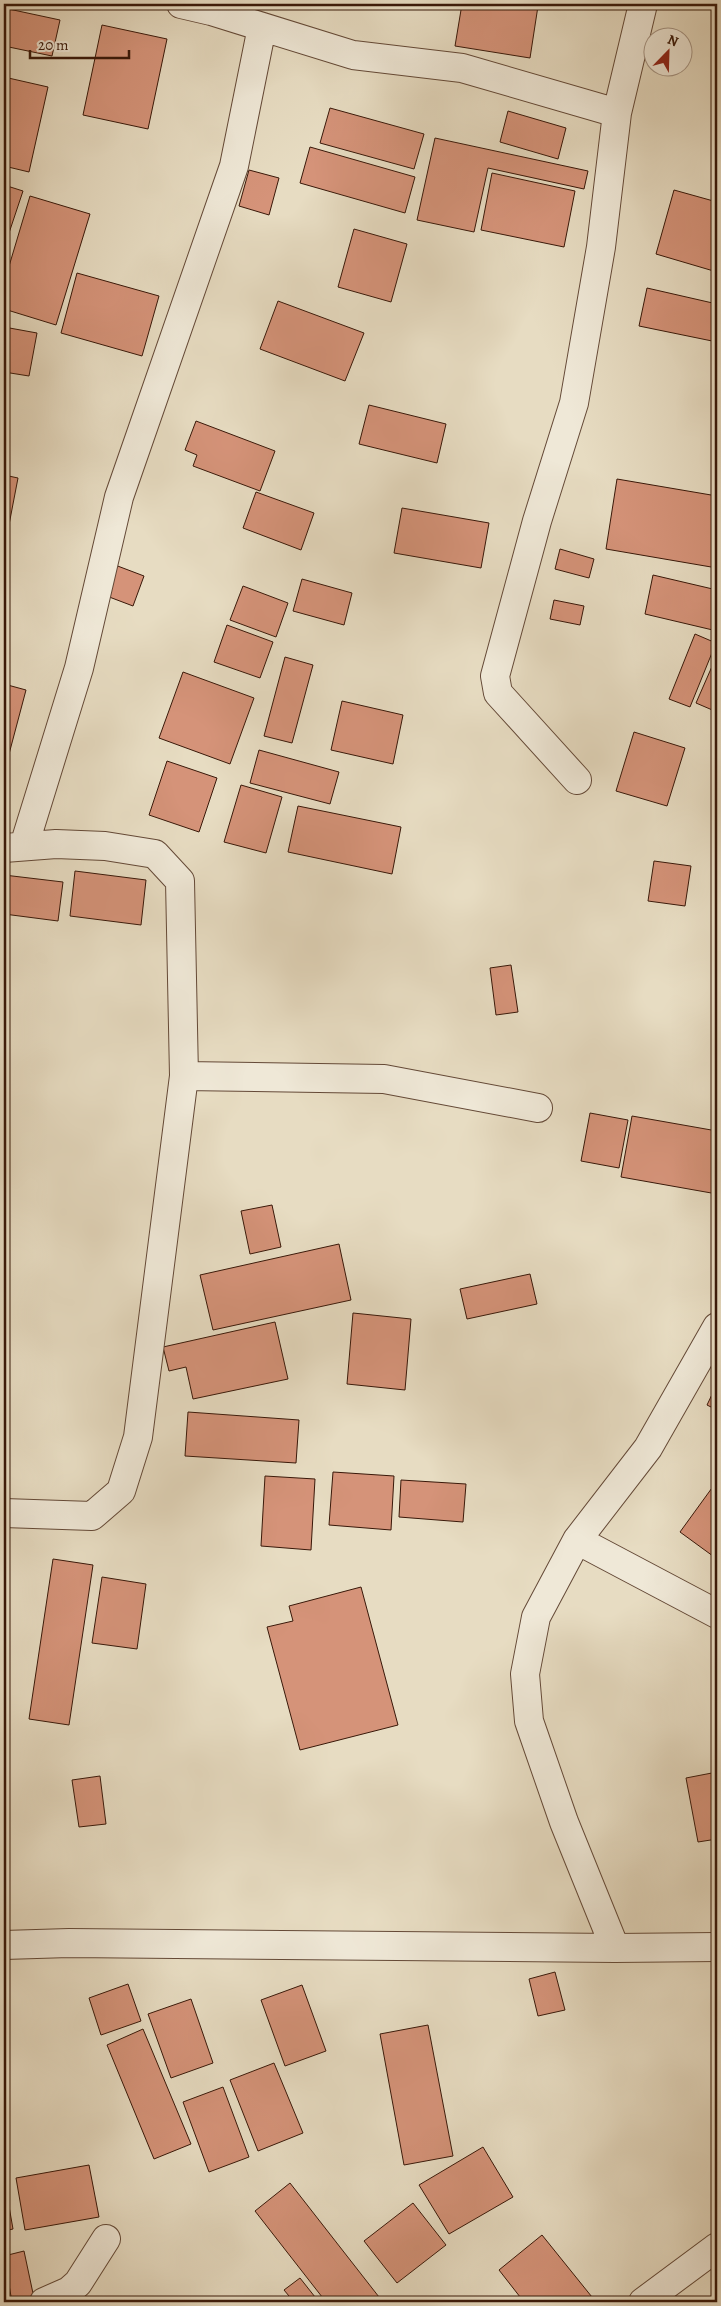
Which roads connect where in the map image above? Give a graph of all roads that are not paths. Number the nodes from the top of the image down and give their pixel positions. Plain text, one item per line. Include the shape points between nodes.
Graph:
1 (182, 4) edge
2 (643, 4) edge
3 (262, 27) junction
4 (618, 113) junction
5 (577, 780) dead end
6 (14, 847) edge
7 (184, 1076) junction
8 (538, 1108) dead end
9 (717, 1327) edge
10 (4, 1514) edge
11 (577, 1540) junction
12 (717, 1614) edge
13 (4, 1945) edge
14 (717, 1947) edge
15 (615, 1948) junction
16 (106, 2240) dead end
17 (717, 2247) edge
18 (44, 2302) edge
19 (642, 2302) edge

1 - 3 street
2 - 4 street
3 - 4 street via 353,55 462,68
3 - 6 street via 234,166 119,497 79,668
4 - 5 street via 601,247 574,403 537,521 495,676 498,693
6 - 7 street via 105,846 155,854 180,881
7 - 8 street via 384,1079
7 - 10 street via 138,1437 121,1491 92,1516
9 - 11 street via 648,1448
11 - 12 street
11 - 15 street via 536,1617 525,1674 529,1720 564,1822
13 - 15 street
14 - 15 street
16 - 18 street via 78,2283
17 - 19 street

